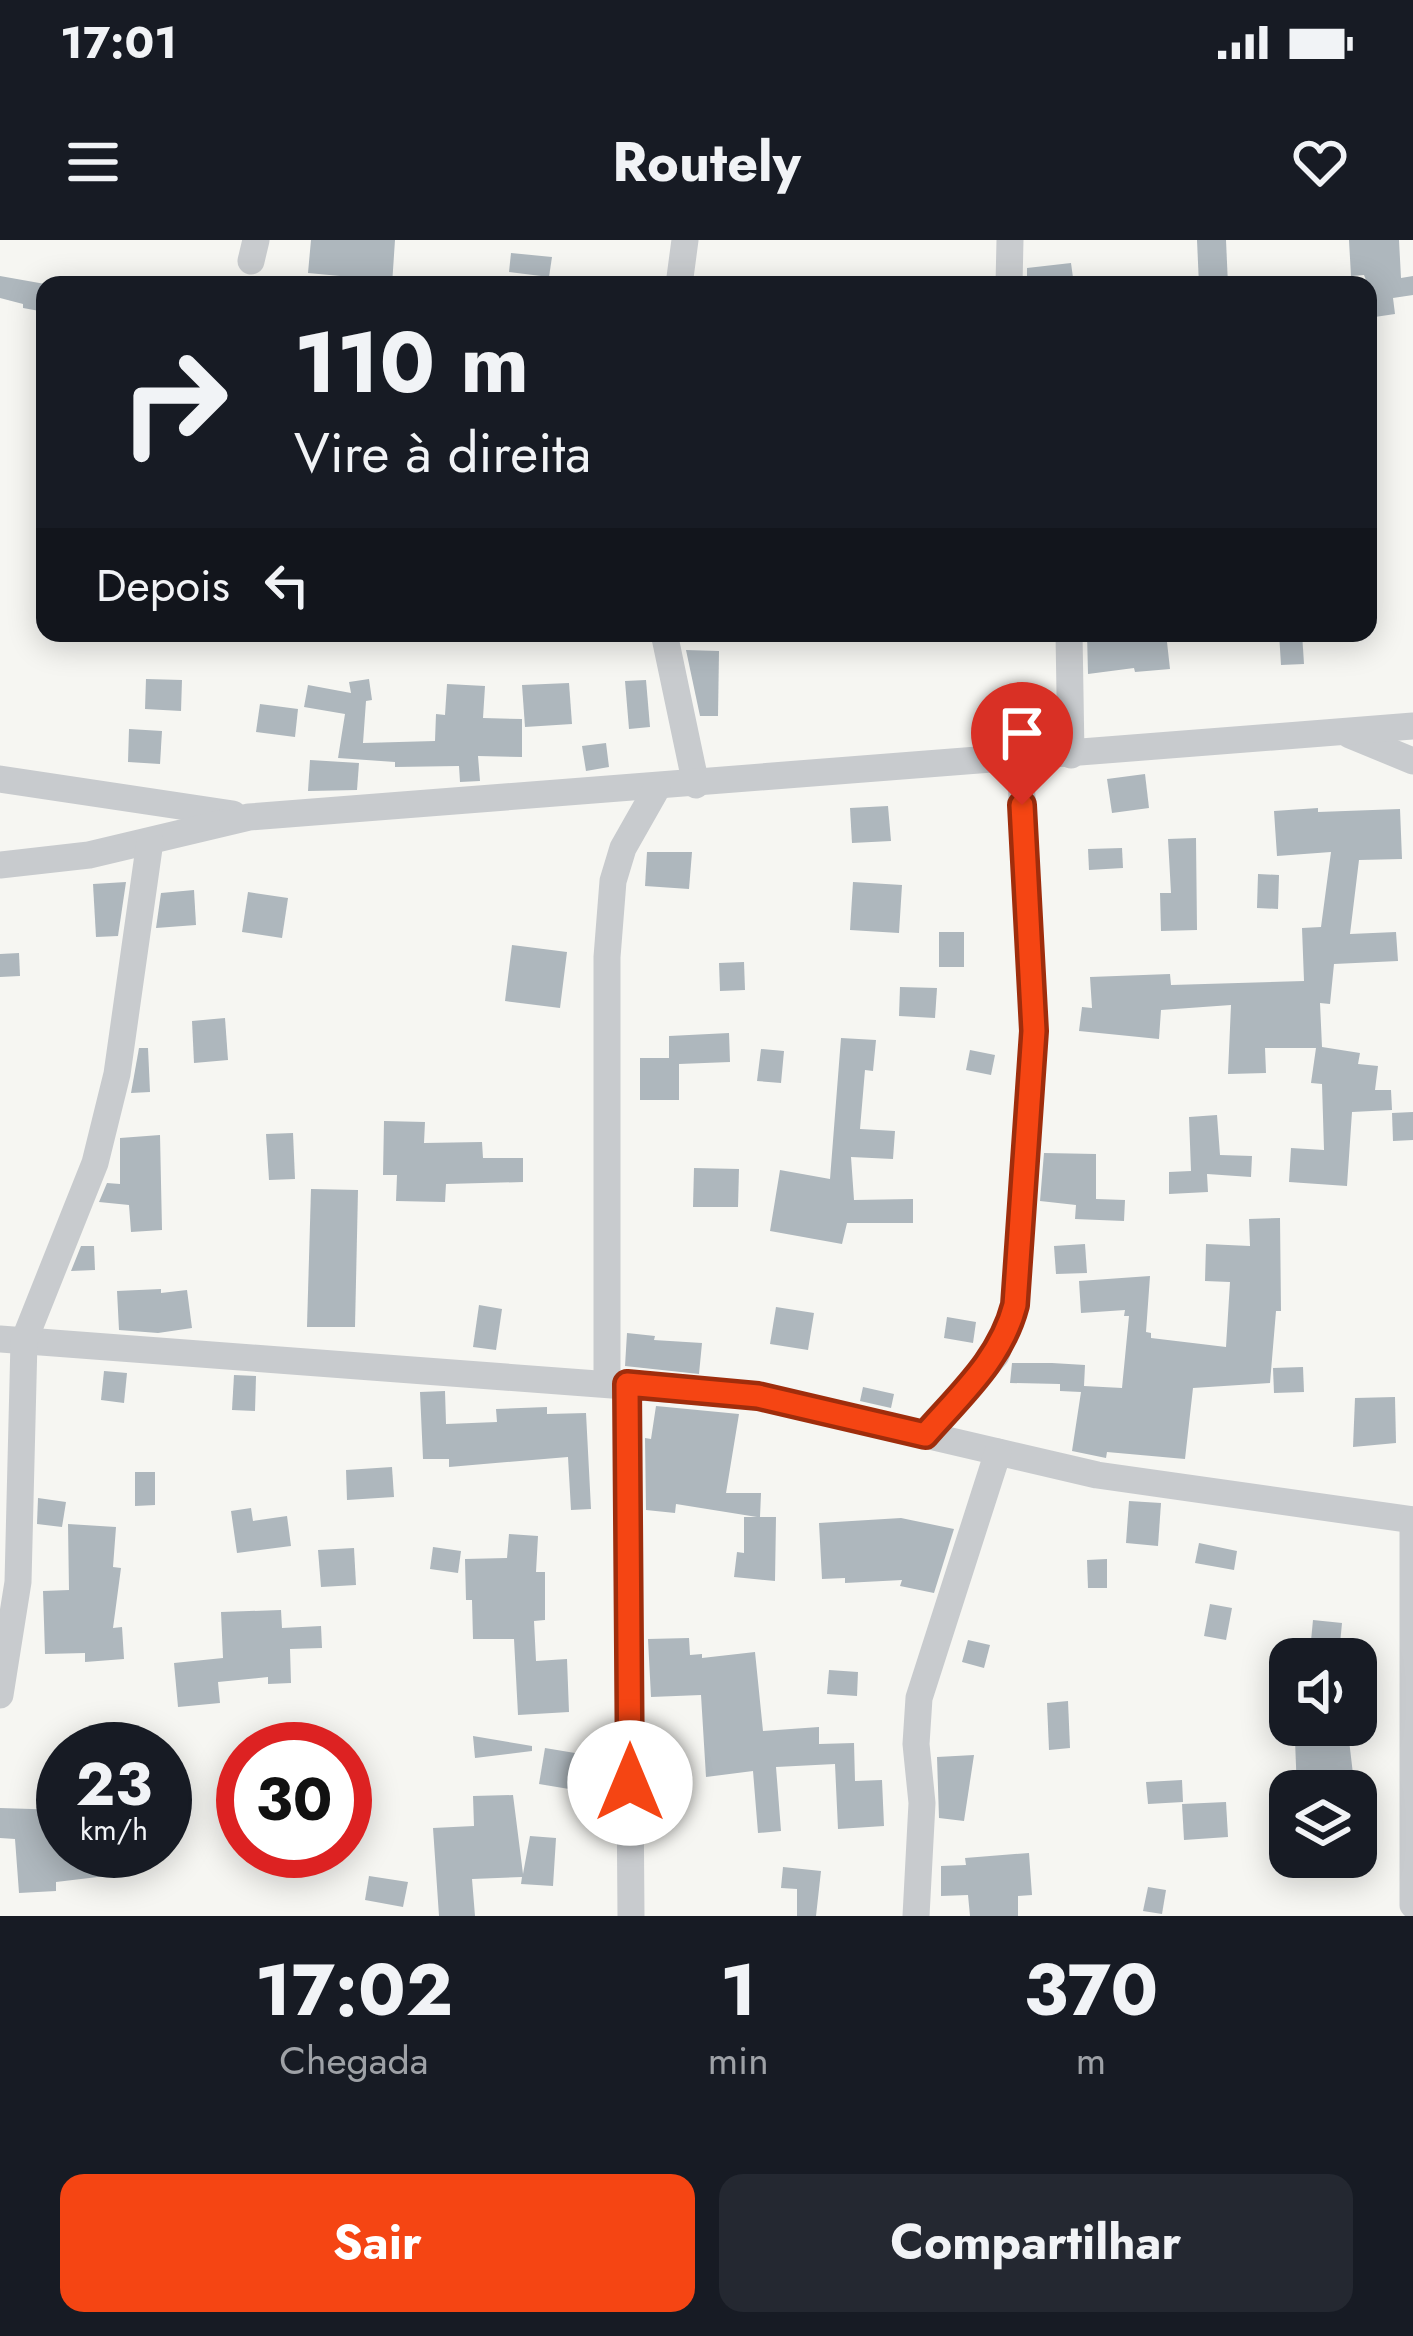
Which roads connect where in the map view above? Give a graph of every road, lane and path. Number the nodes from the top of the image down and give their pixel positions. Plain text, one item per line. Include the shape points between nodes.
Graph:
1 (686, 240) edge
2 (1010, 240) edge
3 (680, 276) edge
4 (1009, 276) edge
5 (666, 642) edge
6 (1070, 642) edge
7 (1413, 726) edge
8 (1348, 734) junction
9 (1071, 755) junction
10 (1020, 759) junction
11 (1413, 761) edge
12 (0, 779) edge
13 (696, 785) junction
14 (658, 788) junction
15 (249, 817) junction
16 (0, 838) edge
17 (150, 841) junction
18 (9, 864) edge
19 (12, 1340) edge
20 (617, 1383) junction
21 (925, 1435) junction
22 (998, 1452) junction
23 (1413, 1520) edge
24 (0, 1695) edge
25 (1413, 1905) edge
26 (631, 1916) edge
27 (916, 1916) edge

1 - 3 street
2 - 4 street
5 - 13 street
6 - 9 street
7 - 8 street
8 - 9 street
8 - 11 street
9 - 10 street
10 - 13 street
10 - 21 street via 1034,1031 1015,1305 996,1355
12 - 15 street
13 - 14 street
14 - 15 street
14 - 20 street via 622,848 607,957
15 - 17 street
16 - 18 street
17 - 18 street
17 - 19 street via 117,1074 95,1163
19 - 20 street
19 - 24 street via 18,1582
20 - 21 street via 758,1396
20 - 26 street
21 - 22 street
22 - 23 street via 1097,1475
22 - 27 street via 919,1698
23 - 25 street

